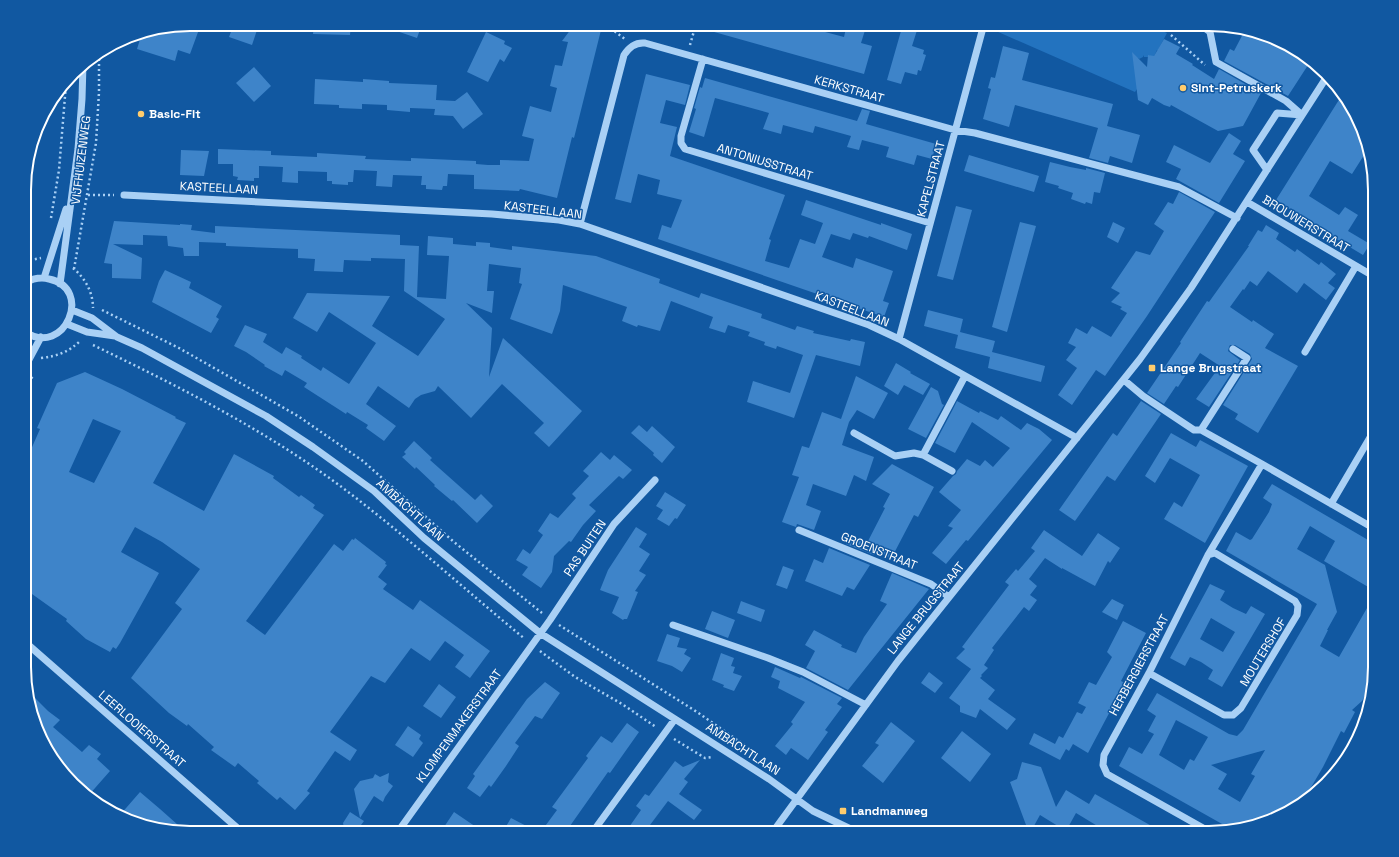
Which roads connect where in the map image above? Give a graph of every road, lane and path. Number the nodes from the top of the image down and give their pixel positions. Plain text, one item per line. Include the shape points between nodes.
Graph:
1 (614, 31) edge
2 (694, 31) edge
3 (982, 31) edge
4 (1209, 31) edge
5 (633, 45) junction
6 (688, 55) junction
7 (100, 59) edge
8 (703, 59) junction
9 (83, 73) edge
10 (1324, 81) edge
11 (65, 91) edge
12 (1302, 115) junction
13 (955, 130) junction
14 (1267, 170) junction
15 (72, 192) junction
16 (88, 195) junction
17 (124, 195) joint
18 (1247, 202) junction
19 (1237, 218) junction
20 (930, 223) junction
21 (49, 224) dead end
22 (580, 224) junction
23 (31, 258) edge
24 (43, 258) dead end
25 (1356, 266) junction
26 (74, 268) dead end
27 (1368, 273) edge
28 (44, 278) junction
29 (31, 281) edge
30 (60, 284) junction
31 (72, 310) junction
32 (101, 310) dead end
33 (67, 324) junction
34 (31, 335) edge
35 (41, 337) junction
36 (117, 337) junction
37 (899, 339) junction
38 (89, 343) dead end
39 (1233, 349) dead end
40 (1305, 352) dead end
41 (31, 356) edge
42 (965, 376) junction
43 (1124, 380) junction
44 (1201, 430) junction
45 (854, 433) dead end
46 (1077, 438) junction
47 (1368, 442) edge
48 (923, 455) junction
49 (1262, 464) junction
50 (952, 471) dead end
51 (655, 480) dead end
52 (1331, 504) junction
53 (1368, 525) edge
54 (799, 530) dead end
55 (1208, 555) junction
56 (949, 597) junction
57 (550, 620) junction
58 (673, 625) dead end
59 (540, 634) junction
60 (532, 645) junction
61 (31, 647) edge
62 (1149, 673) junction
63 (866, 705) junction
64 (675, 719) junction
65 (665, 733) junction
66 (731, 754) junction
67 (759, 762) dead end
68 (797, 799) junction
69 (235, 826) edge
70 (402, 826) edge
71 (597, 826) edge
72 (777, 826) edge
73 (845, 826) edge
74 (1200, 826) edge

1 - 5 path
2 - 6 path
3 - 13 street, KAPELSTRAAT
4 - 12 street via 1216,62 1286,100
5 - 6 street, KERKSTRAAT via 645,43
5 - 22 street via 624,55
6 - 8 street, KERKSTRAAT
7 - 16 path, VIJFHUIZENWEG via 96,143
8 - 13 street, KERKSTRAAT
8 - 20 street, ANTONIUSSTRAAT via 681,136 681,143 685,149
9 - 15 street, VIJFHUIZENWEG via 80,133
10 - 12 street, LANGE BRUGSTRAAT
11 - 21 path, VIJFHUIZENWEG via 59,164
12 - 14 street, LANGE BRUGSTRAAT
12 - 14 street via 1277,113 1253,150
13 - 19 street, KERKSTRAAT via 1179,187
13 - 20 street, KAPELSTRAAT
14 - 18 street, LANGE BRUGSTRAAT
15 - 28 street, VIJFHUIZENWEG
15 - 30 street, VIJFHUIZENWEG
16 - 17 path
16 - 26 path, VIJFHUIZENWEG
17 - 22 street, KASTEELLAAN via 477,214
18 - 19 street, LANGE BRUGSTRAAT
18 - 25 street, BROUWERSTRAAT
19 - 43 street, LANGE BRUGSTRAAT via 1191,288
20 - 37 street, KAPELSTRAAT
22 - 37 street, KASTEELLAAN via 869,325
23 - 24 path
25 - 27 street, BROUWERSTRAAT
25 - 40 street
28 - 29 street
28 - 30 street
30 - 31 street via 69,295
31 - 33 street
31 - 36 street, AMBACHTLAAN via 92,318
32 - 57 path via 179,348 298,416 363,461 454,542
33 - 35 street via 56,334
33 - 36 street, AMBACHTLAAN via 87,332
34 - 35 street
35 - 41 street
36 - 59 street, AMBACHTLAAN via 266,416 313,447 374,491 424,538
37 - 42 street, KASTEELLAAN
38 - 60 path via 166,380 258,431 339,485
39 - 44 street via 1247,358
42 - 46 street, KASTEELLAAN
42 - 48 street
43 - 44 street via 1194,430
43 - 46 street, LANGE BRUGSTRAAT
44 - 49 street
45 - 48 street via 895,456 914,453
46 - 56 street, LANGE BRUGSTRAAT
47 - 52 street
48 - 50 street
49 - 52 street
49 - 55 street, HERBERGIERSTRAAT
51 - 57 street, PAS BUITEN via 614,524
52 - 53 street
54 - 56 street, GROENSTRAAT via 931,584
55 - 62 street, HERBERGIERSTRAAT
55 - 62 street, MOUTERSHOF via 1215,553 1295,601 1298,615 1241,708 1233,715 1224,715
56 - 63 street, LANGE BRUGSTRAAT via 898,660
57 - 59 street, PAS BUITEN
57 - 67 path via 753,750
58 - 63 street via 803,672
59 - 60 street, KLOMPENMAKERSTRAAT
59 - 64 street, AMBACHTLAAN
60 - 65 path via 575,676
60 - 70 street, KLOMPENMAKERSTRAAT
61 - 69 street, LEERLOOIERSTRAAT
62 - 74 street, HERBERGIERSTRAAT via 1104,755 1103,765 1107,774
63 - 68 street, LANGE BRUGSTRAAT
64 - 65 street
64 - 66 street, AMBACHTLAAN
65 - 66 path via 705,758
65 - 71 street
66 - 68 street, AMBACHTLAAN
68 - 72 street, LANGE BRUGSTRAAT
68 - 73 street via 814,811

